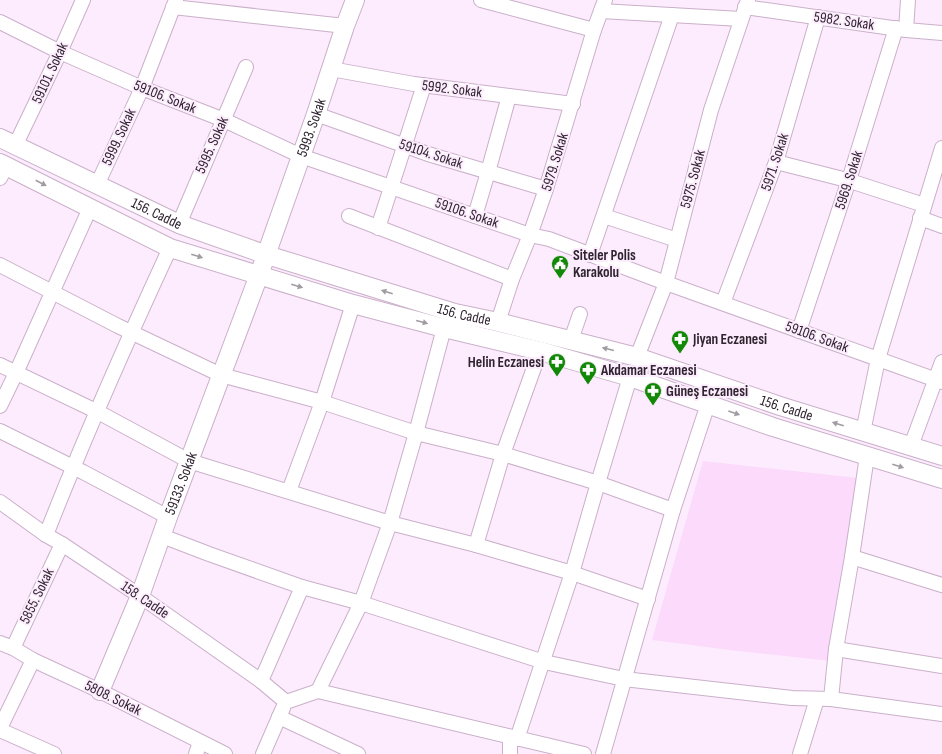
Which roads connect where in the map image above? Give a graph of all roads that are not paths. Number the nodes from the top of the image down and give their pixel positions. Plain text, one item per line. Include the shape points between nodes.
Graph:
1 (83, 0) edge
2 (355, 0) edge
3 (481, 0) edge
4 (908, 0) edge
5 (175, 4) edge
6 (603, 6) edge
7 (745, 9) edge
8 (672, 14) junction
9 (818, 17) junction
10 (0, 22) edge
11 (345, 26) junction
12 (901, 29) junction
13 (594, 30) junction
14 (942, 32) edge
15 (60, 52) junction
16 (246, 66) dead end
17 (331, 69) junction
18 (424, 85) junction
19 (142, 88) junction
20 (509, 96) junction
21 (573, 104) junction
22 (316, 114) junction
23 (224, 120) junction
24 (8, 142) edge
25 (404, 146) junction
26 (942, 148) edge
27 (301, 156) junction
28 (776, 162) junction
29 (2, 169) edge
30 (488, 172) junction
31 (849, 180) junction
32 (97, 185) junction
33 (392, 187) junction
34 (546, 190) junction
35 (90, 208) junction
36 (922, 211) junction
37 (349, 216) dead end
38 (475, 216) junction
39 (604, 216) junction
40 (179, 224) junction
41 (942, 226) edge
42 (378, 228) junction
43 (530, 235) junction
44 (677, 240) junction
45 (170, 248) junction
46 (266, 255) junction
47 (590, 255) junction
48 (0, 265) edge
49 (259, 275) junction
50 (512, 280) junction
51 (666, 283) junction
52 (52, 291) junction
53 (353, 304) junction
54 (723, 304) junction
55 (580, 314) dead end
56 (498, 322) junction
57 (444, 328) junction
58 (799, 331) junction
59 (131, 332) junction
60 (572, 340) junction
61 (540, 351) junction
62 (637, 357) junction
63 (878, 359) junction
64 (942, 362) edge
65 (0, 365) edge
66 (16, 373) junction
67 (220, 375) junction
68 (630, 377) junction
69 (939, 380) edge
70 (322, 402) junction
71 (708, 404) junction
72 (0, 406) edge
73 (98, 412) junction
74 (0, 432) edge
75 (862, 432) junction
76 (416, 433) junction
77 (911, 446) junction
78 (502, 454) junction
79 (867, 456) junction
80 (942, 456) edge
81 (189, 461) junction
82 (73, 468) junction
83 (942, 479) edge
84 (598, 483) junction
85 (289, 491) junction
86 (0, 502) edge
87 (673, 510) junction
88 (168, 517) junction
89 (390, 523) junction
90 (46, 535) junction
91 (162, 536) junction
92 (62, 544) junction
93 (476, 545) junction
94 (852, 557) junction
95 (572, 573) junction
96 (942, 585) edge
97 (302, 587) junction
98 (140, 596) junction
99 (648, 599) junction
100 (361, 603) junction
101 (6, 646) edge
102 (836, 649) junction
103 (33, 660) junction
104 (544, 662) junction
105 (942, 666) edge
106 (624, 679) junction
107 (261, 681) junction
108 (318, 690) junction
109 (100, 691) junction
110 (817, 699) junction
111 (831, 700) junction
112 (286, 702) junction
113 (942, 714) edge
114 (279, 717) junction
115 (0, 729) edge
116 (514, 738) junction
117 (198, 748) edge
118 (54, 754) edge
119 (225, 754) edge
120 (263, 754) edge
121 (358, 754) edge
122 (510, 754) edge
123 (584, 754) edge
124 (603, 754) edge
125 (800, 754) edge

1 - 15 street, 59101. Sokak
2 - 11 street, 5993. Sokak
3 - 13 street
4 - 12 street, 5969. Sokak
5 - 11 street
5 - 19 street, 5999. Sokak
6 - 8 street, 5982. Sokak
6 - 13 street, 5979. Sokak
7 - 8 street, 5982. Sokak
7 - 9 street, 5982. Sokak
7 - 44 street, 5975. Sokak via 711,110
8 - 39 street
9 - 12 street, 5982. Sokak
9 - 28 street, 5971. Sokak
10 - 15 street, 59106. Sokak
11 - 17 street, 5993. Sokak
12 - 14 street, 5982. Sokak
12 - 31 street, 5969. Sokak
13 - 21 street, 5979. Sokak
15 - 19 street, 59106. Sokak
15 - 24 street, 59101. Sokak
16 - 23 street, 5995. Sokak
17 - 18 street, 5992. Sokak
17 - 22 street, 5993. Sokak
18 - 20 street, 5992. Sokak
18 - 25 street
19 - 23 street, 59106. Sokak
19 - 32 street, 5999. Sokak
20 - 21 street, 5992. Sokak
20 - 30 street
21 - 34 street, 5979. Sokak
22 - 25 street, 59104. Sokak
22 - 27 street, 5993. Sokak
23 - 27 street, 59106. Sokak
23 - 40 street, 5995. Sokak via 201,168
24 - 29 street
24 - 32 street, 156. Cadde
25 - 30 street, 59104. Sokak
25 - 33 street
26 - 36 street
27 - 33 street, 59106. Sokak
27 - 46 street, 5993. Sokak
28 - 31 street
28 - 54 street, 5971. Sokak
29 -> 35 street, 156. Cadde
30 - 34 street, 59104. Sokak
30 - 38 street
31 - 36 street
31 - 58 street, 5969. Sokak
32 - 40 street, 156. Cadde
33 - 38 street, 59106. Sokak
33 - 42 street
34 - 43 street, 5979. Sokak
35 - 45 street, 156. Cadde
35 - 52 street
36 - 41 street
36 - 63 street
37 - 42 street
38 - 43 street, 59106. Sokak
39 - 44 street
39 - 47 street
40 - 46 street, 156. Cadde
42 - 50 street
43 - 47 street, 59106. Sokak via 549,239
43 - 50 street, 5979. Sokak
44 - 51 street, 5975. Sokak
45 -> 49 street, 156. Cadde
45 - 59 street
46 - 49 street, 5993. Sokak
56 -> 46 street, 156. Cadde via 456,313
47 - 51 street, 59106. Sokak
48 - 52 street
49 -> 53 street, 156. Cadde
49 - 67 street, 59133. Sokak
50 - 56 street, 5979. Sokak
51 - 54 street, 59106. Sokak
51 - 62 street, 5975. Sokak
52 - 59 street
52 - 66 street
53 -> 57 street, 156. Cadde
53 - 70 street
54 - 58 street, 59106. Sokak
55 - 60 street
56 - 60 street, 156. Cadde
57 - 61 street, 156. Cadde
57 - 76 street
58 - 63 street, 59106. Sokak
59 - 67 street
59 - 73 street
62 -> 60 street, 156. Cadde
61 - 68 street, 156. Cadde
61 - 78 street
75 -> 62 street, 156. Cadde
63 - 69 street, 59106. Sokak
63 - 75 street
64 - 69 street
65 - 66 street
66 - 72 street
66 - 73 street
67 - 70 street
67 - 81 street, 59133. Sokak
68 - 71 street, 156. Cadde
68 - 84 street
69 - 77 street
70 - 76 street
70 - 85 street
71 -> 79 street, 156. Cadde
71 - 87 street
73 - 81 street
73 - 82 street
74 - 82 street
75 - 77 street, 156. Cadde
76 - 78 street
76 - 89 street
77 - 80 street, 156. Cadde
78 - 84 street
78 - 93 street
79 -> 83 street, 156. Cadde
79 - 94 street
81 - 85 street
81 - 88 street, 59133. Sokak
82 - 88 street
82 - 90 street
84 - 87 street
84 - 95 street
85 - 89 street
86 - 90 street, 158. Cadde
87 - 99 street
88 - 91 street, 59133. Sokak
89 - 93 street
89 - 100 street
90 - 92 street, 158. Cadde
91 - 97 street
91 - 98 street, 59133. Sokak
92 - 98 street, 158. Cadde
92 - 101 street, 5855. Sokak
93 - 95 street
94 - 96 street
94 - 102 street
95 - 99 street
95 - 104 street
97 - 100 street
97 - 107 street
98 - 107 street, 158. Cadde
98 - 109 street, 59133. Sokak
99 - 106 street
100 - 104 street
100 - 108 street
101 - 103 street, 5808. Sokak
102 - 105 street
102 - 111 street
103 - 109 street, 5808. Sokak
103 - 115 street
104 - 106 street
104 - 116 street
106 - 110 street
106 - 124 street
107 - 112 street, 158. Cadde
108 - 112 street
108 - 116 street
109 - 117 street, 5808. Sokak
110 - 111 street
110 - 125 street
111 - 113 street
112 - 114 street
114 - 120 street
114 - 121 street
115 - 118 street
116 - 122 street
116 - 123 street
117 - 119 street, 5808. Sokak

